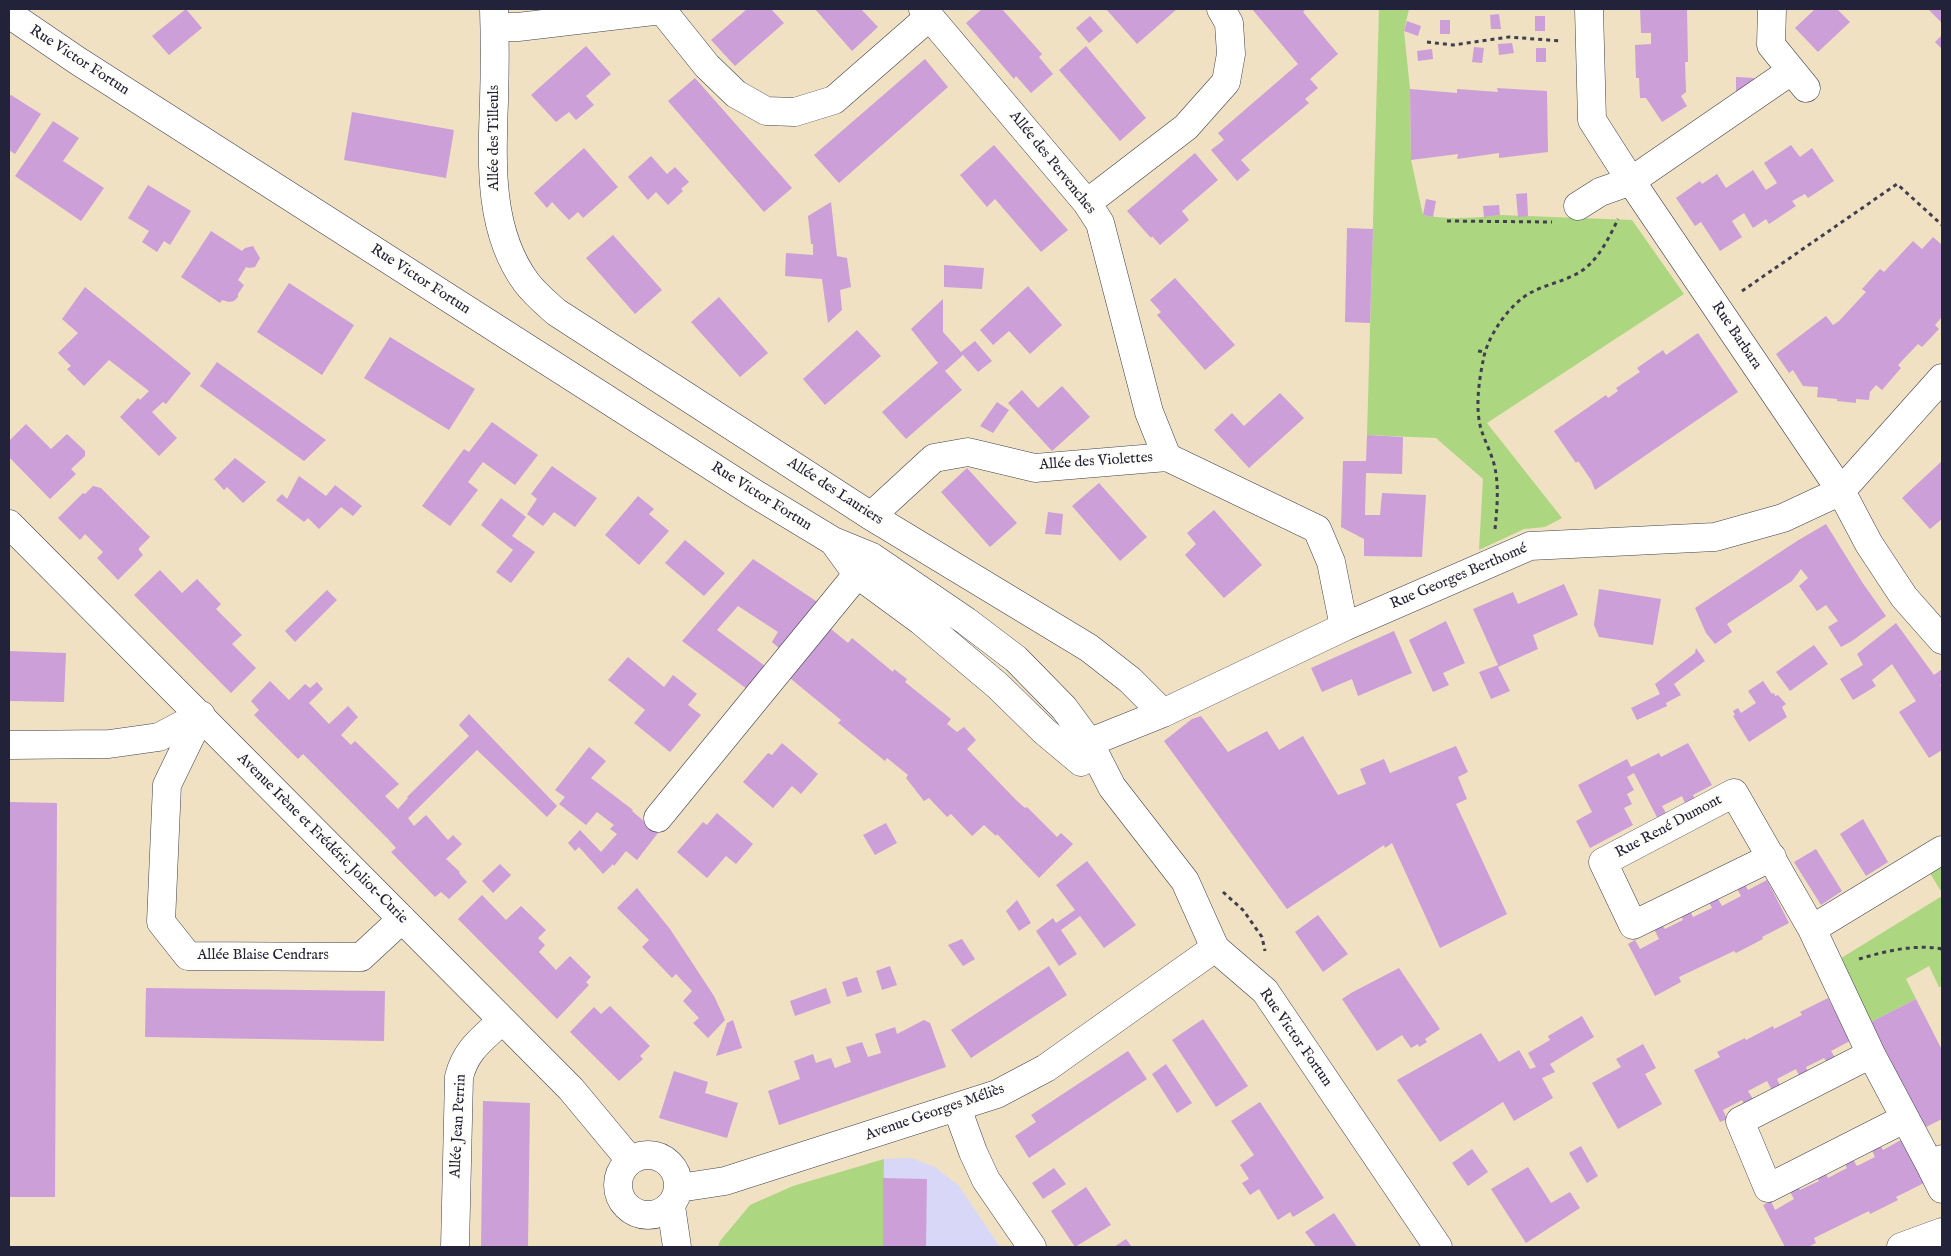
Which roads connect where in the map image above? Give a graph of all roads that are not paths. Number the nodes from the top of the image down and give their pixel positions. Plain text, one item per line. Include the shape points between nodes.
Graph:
1 (1221, 9) edge
2 (1589, 9) edge
3 (1772, 9) edge
4 (926, 13) edge
5 (25, 16) edge
6 (494, 18) edge
7 (1631, 181) junction
8 (1087, 202) junction
9 (1578, 206) dead end
10 (515, 264) joint
11 (1942, 378) edge
12 (1167, 457) junction
13 (1841, 491) junction
14 (871, 516) junction
15 (9, 524) edge
16 (864, 565) junction
17 (1344, 627) junction
18 (1942, 640) edge
19 (1163, 713) junction
20 (201, 715) junction
21 (9, 745) edge
22 (1078, 746) junction
23 (658, 818) dead end
24 (1942, 850) edge
25 (1772, 857) junction
26 (402, 919) junction
27 (1821, 947) junction
28 (1214, 948) junction
29 (501, 1021) junction
30 (1871, 1054) junction
31 (957, 1108) junction
32 (1904, 1119) junction
33 (630, 1160) junction
34 (1936, 1162) edge
35 (1942, 1189) edge
36 (675, 1197) junction
37 (1942, 1232) edge
38 (454, 1247) edge
39 (677, 1247) edge
40 (1032, 1247) edge
41 (1438, 1247) edge
42 (1902, 1247) edge

1 - 8 street via 1229,23 1231,54 1226,82 1186,127
2 - 7 street, Rue Barbara via 1592,120
3 - 7 street via 1771,45 1799,80
4 - 6 street via 834,100 795,112 766,111 736,94 707,66 662,10 518,27
4 - 8 street, Allée des Pervenches
5 - 16 street, Rue Victor Fortun via 86,67 735,482 833,541
6 - 10 street, Allée des Tilleuls via 494,186 505,240
7 - 9 street via 1600,192
7 - 13 street, Rue Barbara
8 - 12 street, Allée des Pervenches via 1100,223 1148,412
10 - 14 street, Allée des Lauriers via 526,282 556,312
11 - 13 street, Rue Georges Berthomé
12 - 14 street, Allée des Violettes via 1035,468 968,452 934,458
12 - 17 street, Allée des Violettes via 1317,529 1331,562
13 - 17 street, Rue Georges Berthomé via 1783,518 1715,537 1530,546
13 - 18 street, Rue Barbara via 1869,544 1899,589
14 - 19 street, Allée des Lauriers via 1089,648 1130,680
15 - 20 street, Avenue Irène et Frédéric Joliot-Curie
16 - 22 street, Rue Victor Fortun via 966,621 1016,659 1064,708
16 - 23 street
17 - 19 street, Rue Georges Berthomé
19 - 22 street, Rue Georges Berthomé
20 - 21 street via 159,737 109,744
20 - 26 street, Avenue Irène et Frédéric Joliot-Curie
20 - 26 street, Allée Blaise Cendrars via 167,786 161,922 188,956 360,957
22 - 28 street, Rue Victor Fortun via 1185,881
24 - 27 street
25 - 25 street, Rue René Dumont via 1734,793 1603,862 1633,925
25 - 27 street, Rue René Dumont
26 - 29 street, Avenue Irène et Frédéric Joliot-Curie
27 - 30 street, Rue René Dumont
28 - 31 street, Avenue Georges Méliès via 1046,1068 998,1094
28 - 41 street, Rue Victor Fortun via 1265,991
29 - 33 street, Avenue Irène et Frédéric Joliot-Curie via 571,1089
29 - 38 street, Allée Jean Perrin via 469,1051 459,1077
30 - 32 street, Rue René Dumont
30 - 32 street via 1740,1121 1768,1188
31 - 36 street, Avenue Georges Méliès
31 - 40 street via 986,1180
32 - 34 street, Rue René Dumont
33 - 36 street via 646,1154 661,1157 675,1169
33 - 36 street via 620,1171 616,1186 623,1204 631,1211 641,1216 658,1214
34 - 35 street, Rue René Dumont
36 - 39 street
37 - 42 street

